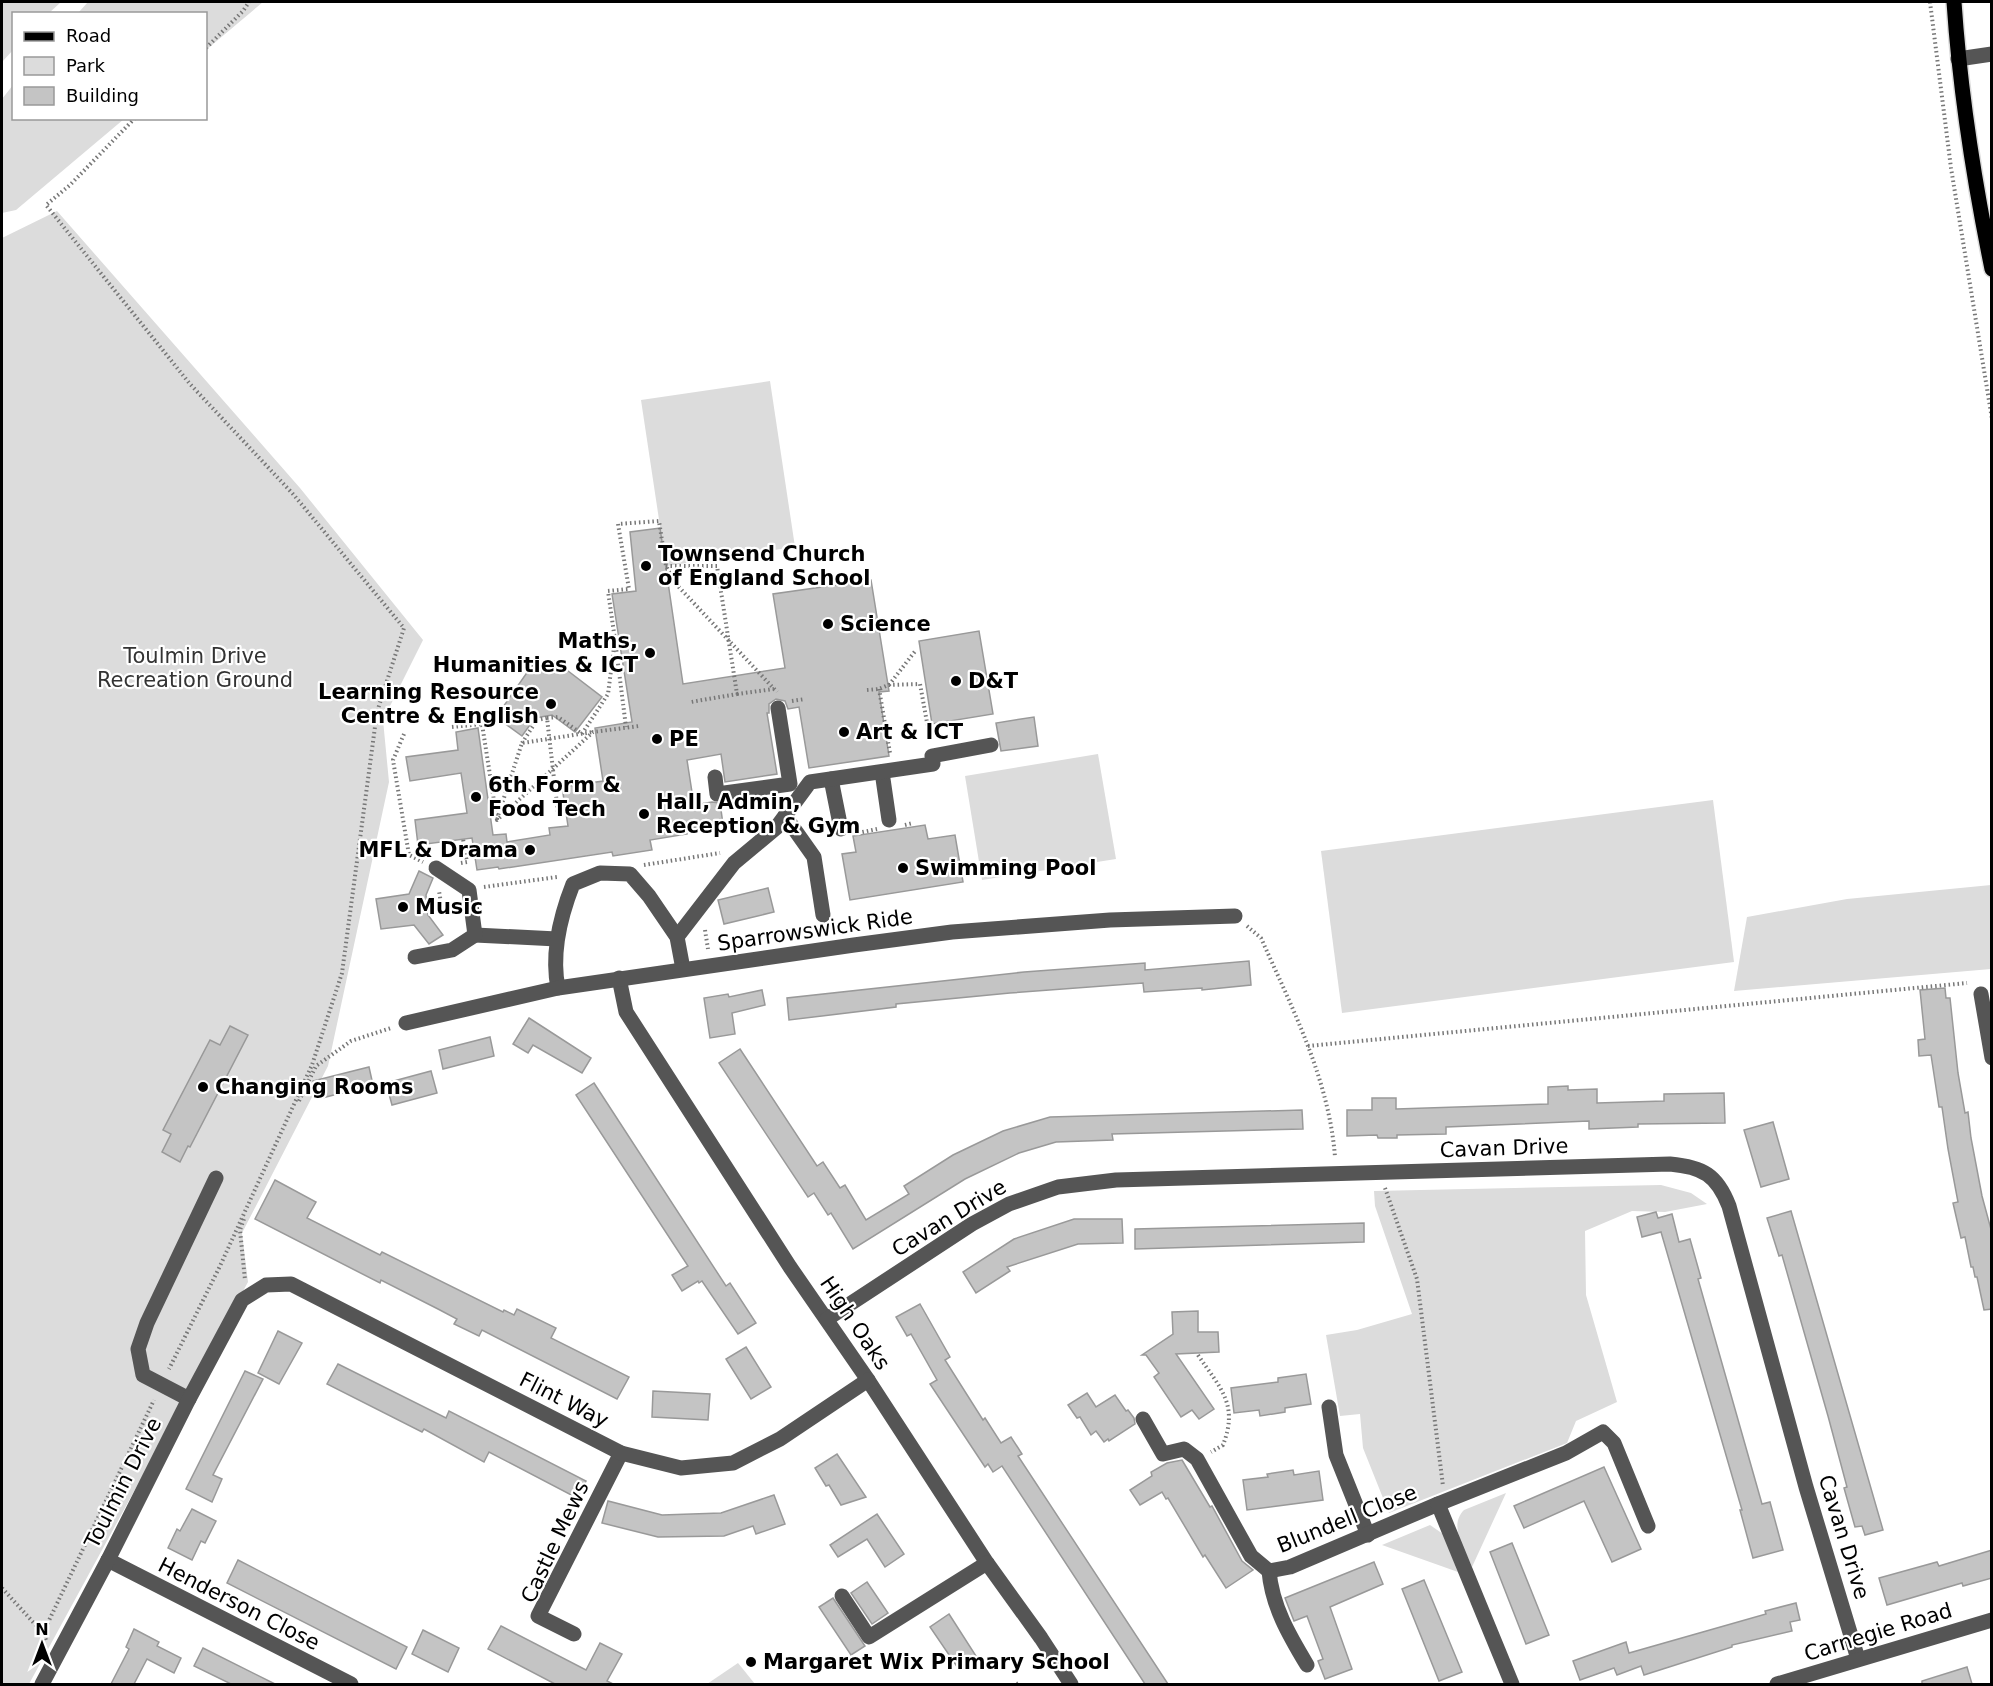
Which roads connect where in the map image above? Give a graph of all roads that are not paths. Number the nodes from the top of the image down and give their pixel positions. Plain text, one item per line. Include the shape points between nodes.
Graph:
1 (1954, 2) edge
2 (1992, 54) edge
3 (1958, 59) junction
4 (1992, 270) edge
5 (782, 702) road end
6 (991, 745) dead end
7 (887, 767) junction
8 (715, 777) dead end
9 (831, 779) junction
10 (796, 789) junction
11 (785, 816) junction
12 (889, 820) dead end
13 (841, 829) dead end
14 (436, 868) road end
15 (823, 915) dead end
16 (1235, 916) road end
17 (475, 934) junction
18 (677, 937) junction
19 (557, 939) junction
20 (415, 957) dead end
21 (683, 969) junction
22 (620, 978) junction
23 (558, 988) junction
24 (1981, 994) road end
25 (406, 1023) road end
26 (1992, 1058) edge
27 (216, 1178) dead end
28 (245, 1298) joint
29 (827, 1319) junction
30 (868, 1380) junction
31 (189, 1399) junction
32 (1329, 1407) dead end
33 (1143, 1419) dead end
34 (621, 1453) junction
35 (1441, 1503) junction
36 (1648, 1526) dead end
37 (1368, 1535) junction
38 (108, 1560) junction
39 (987, 1563) junction
40 (1269, 1571) junction
41 (842, 1596) dead end
42 (1992, 1620) edge
43 (574, 1634) dead end
44 (1858, 1659) junction
45 (1306, 1665) dead end
46 (42, 1684) edge
47 (351, 1684) edge
48 (1071, 1684) edge
49 (1512, 1684) edge
50 (1777, 1684) edge

1 - 3 main road
2 - 3 street
3 - 4 main road via 1978,202
5 - 10 street
6 - 7 street via 932,756 933,764
7 - 9 street
7 - 12 street
8 - 10 street via 717,794
9 - 10 street
9 - 13 street
10 - 11 street
11 - 15 street via 814,856
11 - 18 street via 734,863
14 - 17 street via 469,890
16 - 21 street, Sparrowswick Ride via 1110,920 952,933
17 - 19 street
17 - 20 street via 452,950
18 - 19 street via 630,874 600,873 573,884
18 - 21 street
19 - 23 street
21 - 22 street, Sparrowswick Ride
22 - 23 street, Sparrowswick Ride
22 - 29 street, High Oaks via 626,1011
23 - 25 street, Sparrowswick Ride
24 - 26 street
27 - 31 street via 138,1349 143,1375
28 - 31 street, Toulmin Drive
28 - 34 street, Flint Way via 266,1285 291,1284
29 - 30 street, High Oaks
29 - 44 street, Cavan Drive via 972,1224 1009,1204 1059,1186 1116,1180 1670,1164 1701,1170 1718,1183 1729,1206
30 - 34 street, Flint Way via 780,1439 733,1463 681,1468
30 - 39 street, High Oaks
31 - 38 street, Toulmin Drive
32 - 37 street via 1336,1455
33 - 40 street, Blundell Close via 1163,1454 1184,1449 1197,1459 1251,1556
34 - 43 street, Castle Mews via 538,1616
35 - 36 street, Blundell Close via 1566,1453 1603,1432 1614,1443
35 - 37 street, Blundell Close
35 - 49 street, Blundell Close
37 - 40 street, Blundell Close via 1290,1567
38 - 46 street, Toulmin Drive
38 - 47 street, Henderson Close
39 - 41 street via 869,1637
39 - 48 street, High Oaks
40 - 45 street via 1276,1607
42 - 44 street, Carnegie Road
44 - 50 street, Carnegie Road

